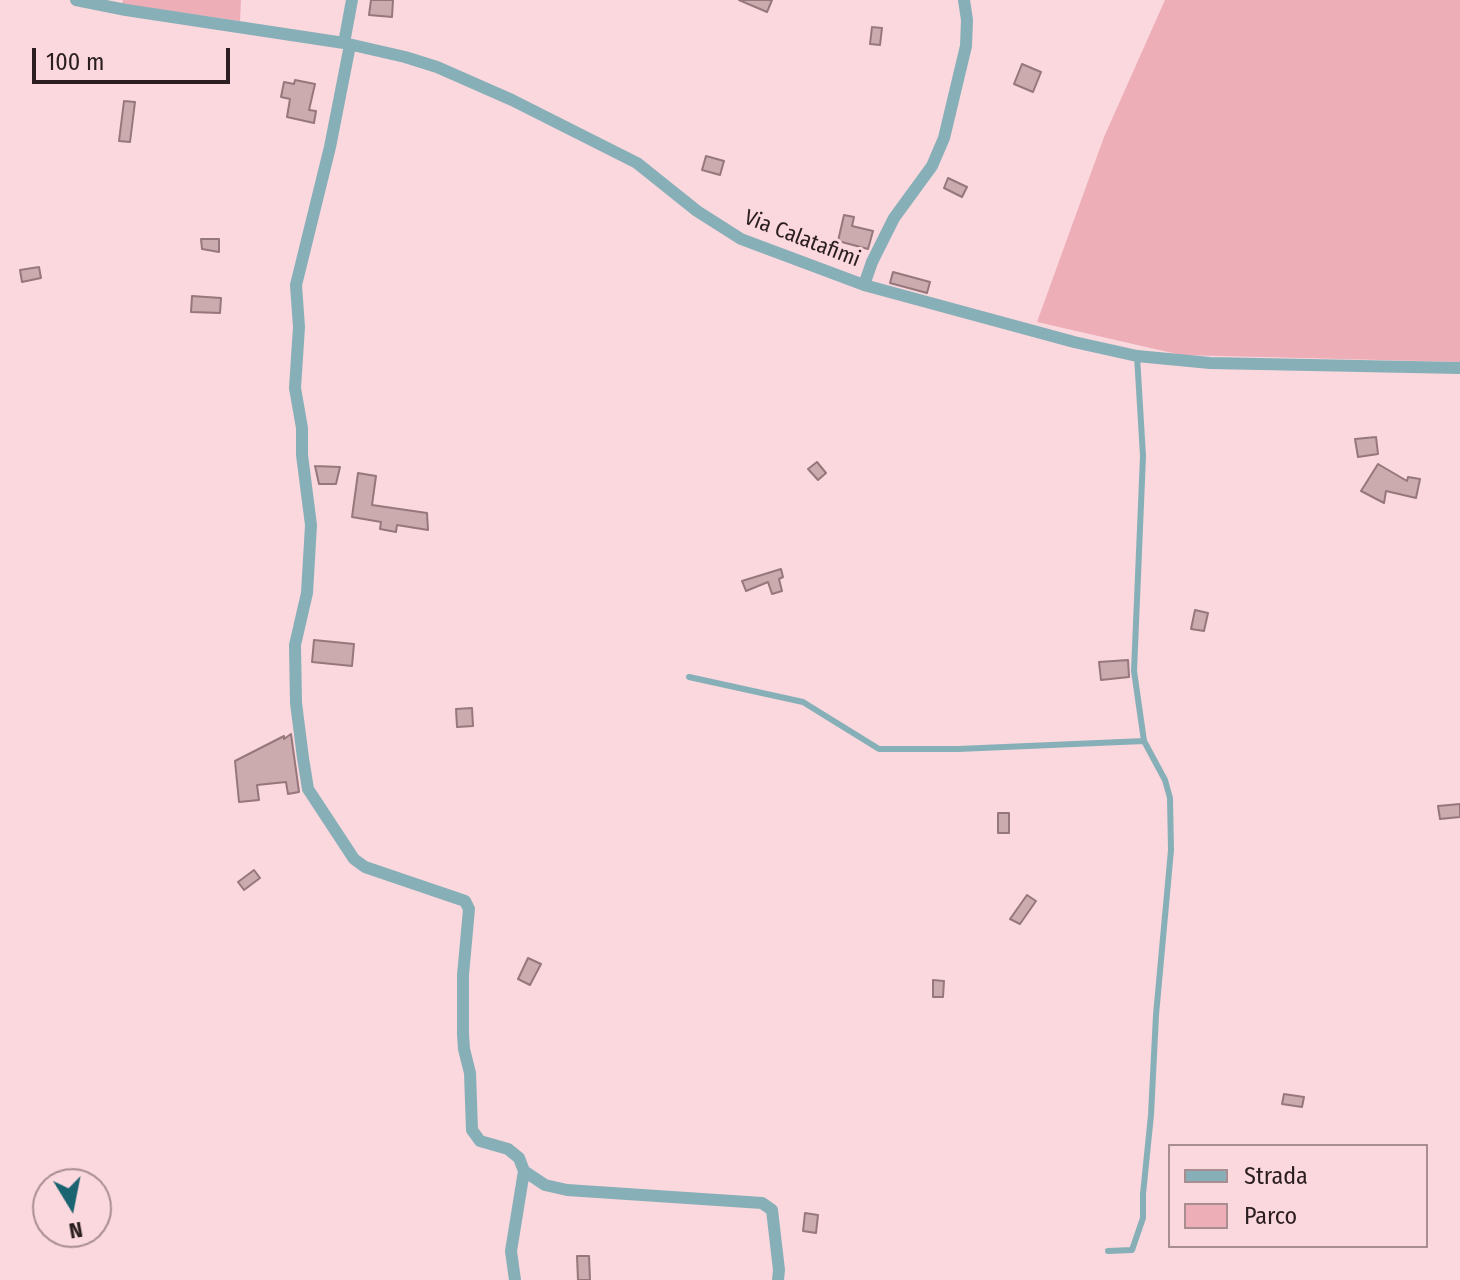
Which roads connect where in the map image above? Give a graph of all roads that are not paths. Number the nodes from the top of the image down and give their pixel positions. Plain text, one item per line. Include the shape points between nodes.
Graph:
1 (76, 0) edge
2 (352, 0) edge
3 (964, 0) edge
4 (347, 44) junction
5 (864, 285) junction
6 (1137, 356) junction
7 (1460, 368) edge
8 (689, 677) dead end
9 (1144, 741) junction
10 (524, 1171) junction
11 (1108, 1251) dead end
12 (515, 1280) edge
13 (778, 1280) edge

1 - 4 street, Via Calatafimi
2 - 4 street
3 - 5 street via 966,46 944,138 932,166 894,218
4 - 5 street, Via Calatafimi via 472,81 637,163 741,239
4 - 10 street via 330,147 296,285 295,388 311,525 307,593 295,645 296,688 308,789 354,859 365,867 465,901 469,909 464,1049 472,1130 480,1141 508,1149
5 - 6 street, Via Calatafimi
6 - 7 street, Via Calatafimi via 1249,365
6 - 9 lane via 1143,456 1134,671
8 - 9 lane via 803,702 879,749
9 - 11 lane via 1167,789 1171,850 1143,1218 1132,1250
10 - 12 street via 511,1251
10 - 13 street via 545,1185 567,1190 762,1203 772,1210

